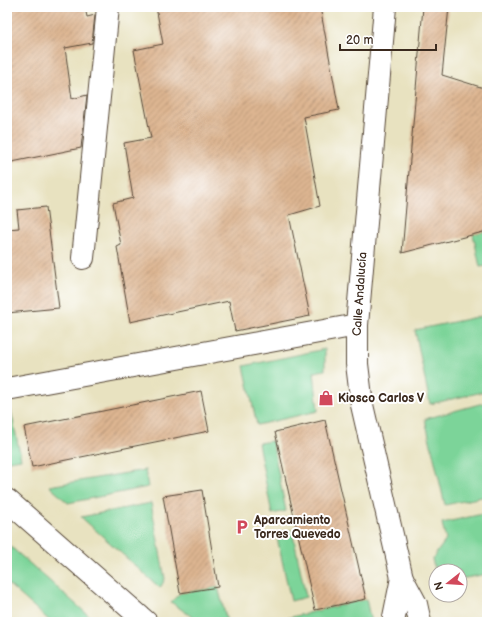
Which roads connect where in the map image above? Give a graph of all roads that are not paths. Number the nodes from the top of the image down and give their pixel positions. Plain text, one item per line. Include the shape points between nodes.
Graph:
1 (108, 7) edge
2 (385, 7) edge
3 (83, 258) dead end
4 (357, 325) junction
5 (7, 389) edge
6 (7, 500) edge
7 (402, 578) junction
8 (146, 622) edge
9 (393, 622) edge
10 (420, 622) edge

1 - 3 street
2 - 4 street, Calle Andalucía
4 - 5 street
4 - 7 street, Calle Andalucía via 357,364 362,405
6 - 8 street
7 - 9 street
7 - 10 street via 416,604

